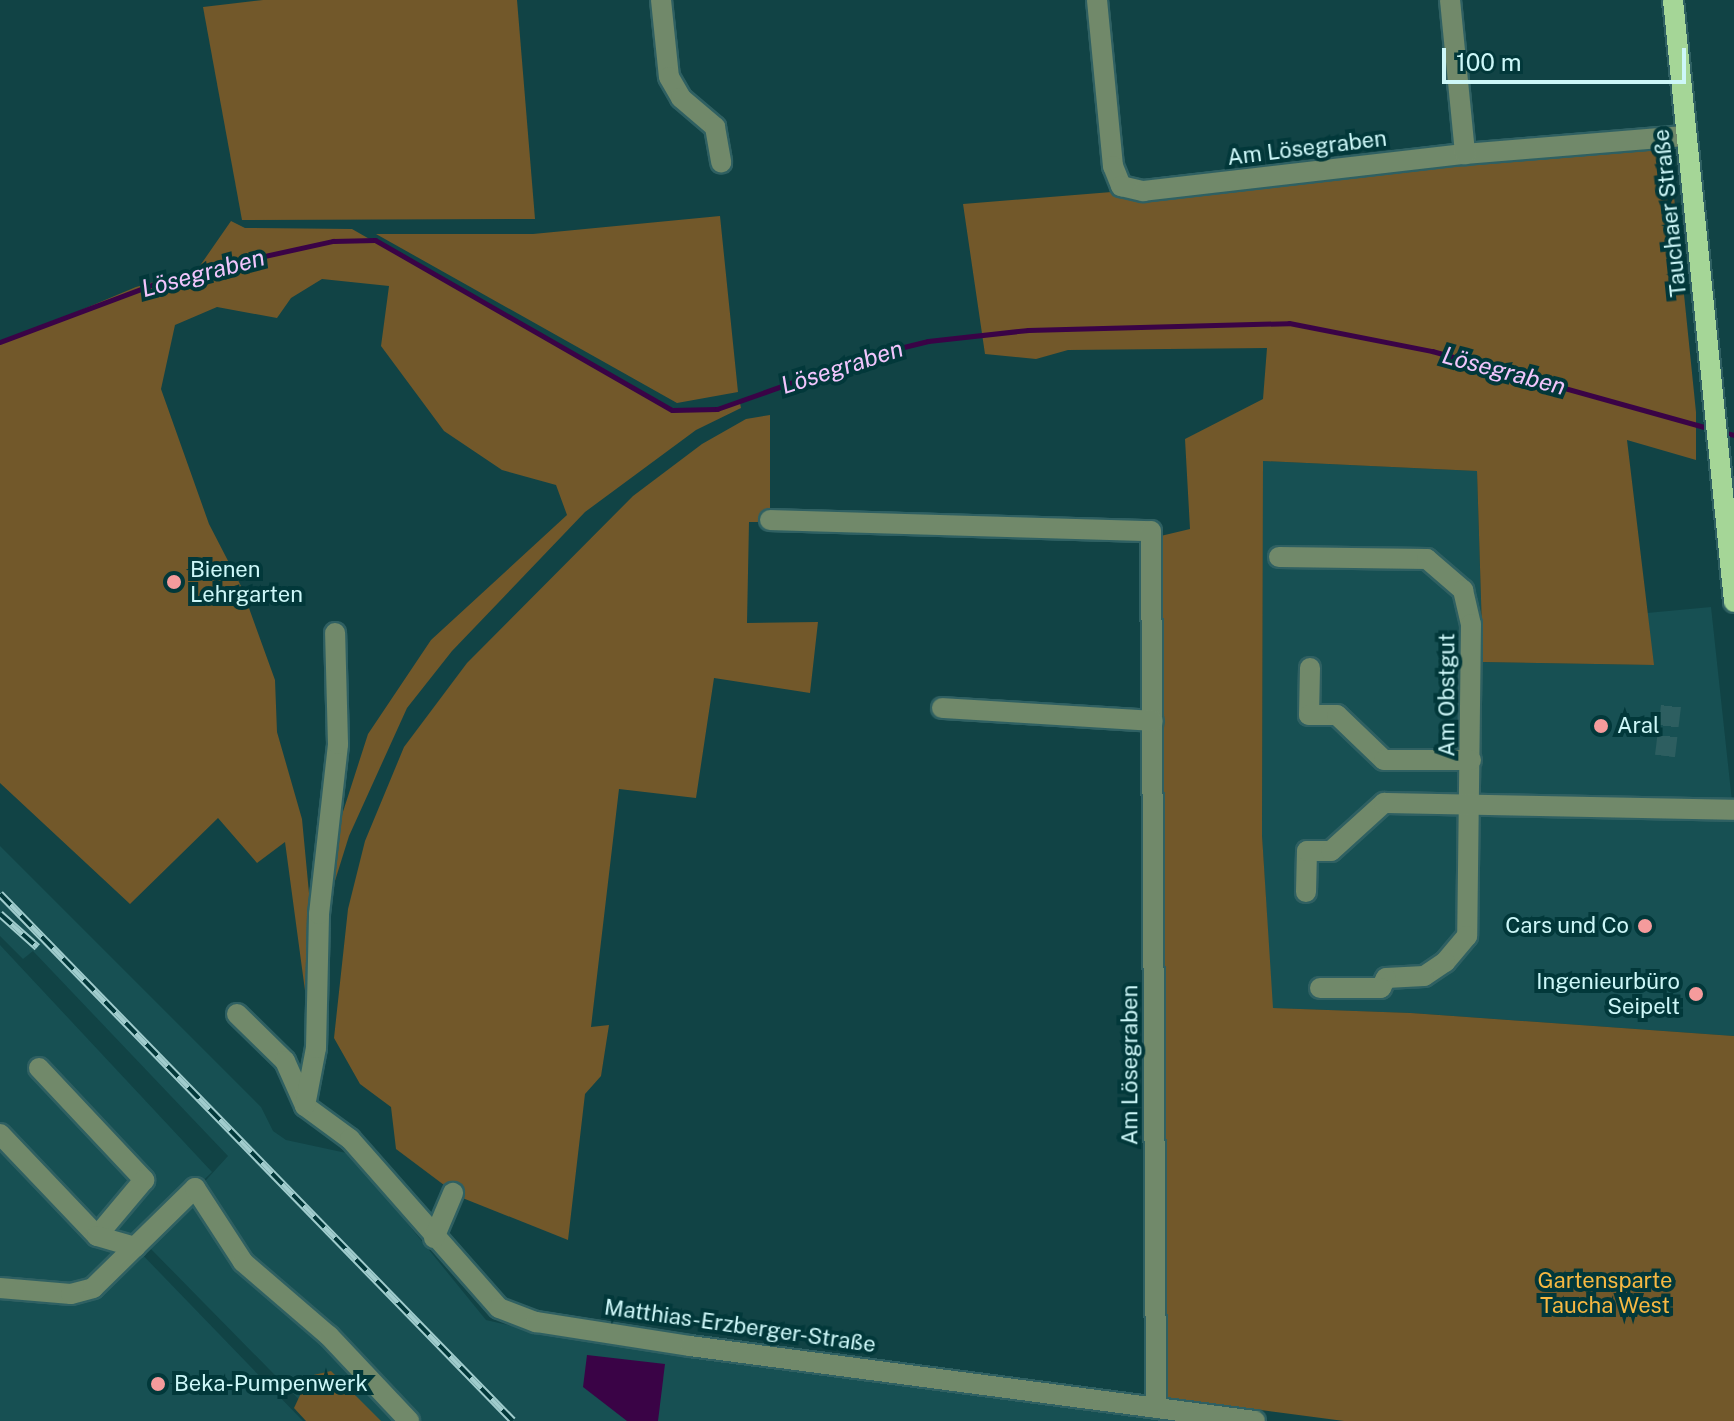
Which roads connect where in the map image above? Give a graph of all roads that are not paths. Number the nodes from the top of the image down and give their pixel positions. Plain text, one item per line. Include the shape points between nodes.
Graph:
1 (661, 0) edge
2 (1097, 0) edge
3 (1450, 0) edge
4 (1673, 0) edge
5 (1686, 136) junction
6 (1465, 154) junction
7 (721, 162) dead end
8 (770, 520) dead end
9 (1279, 557) dead end
10 (1734, 602) edge
11 (335, 633) dead end
12 (1310, 668) dead end
13 (942, 708) dead end
14 (1153, 721) junction
15 (1471, 760) junction
16 (1471, 805) junction
17 (1734, 810) edge
18 (1306, 892) dead end
19 (1320, 988) dead end
20 (237, 1014) dead end
21 (39, 1068) dead end
22 (305, 1106) junction
23 (0, 1134) edge
24 (453, 1193) dead end
25 (97, 1236) junction
26 (434, 1238) junction
27 (135, 1247) junction
28 (0, 1288) edge
29 (1156, 1408) junction
30 (1242, 1420) edge
31 (409, 1421) edge

1 - 7 street via 669,77 681,98 715,127
2 - 6 street, Am Lösegraben via 1113,166 1121,186 1143,191
3 - 6 street
4 - 5 main road, Tauchaer Straße
5 - 6 street, Am Lösegraben
5 - 10 main road, Tauchaer Straße
8 - 14 street, Am Lösegraben via 814,528 1151,531
9 - 15 street, Am Obstgut via 1427,559 1463,590 1471,624
11 - 22 street via 338,744 319,914 316,1048
12 - 15 street via 1309,715 1337,715 1384,760
13 - 14 street
14 - 29 street, Am Lösegraben
15 - 16 street, Am Obstgut
16 - 17 street
16 - 18 street via 1384,803 1331,851 1307,851
16 - 19 street, Am Obstgut via 1467,936 1445,962 1424,976 1386,978 1381,988
20 - 22 street via 285,1061
21 - 25 street via 144,1180
22 - 26 street, Matthias-Erzberger-Straße via 350,1139
23 - 25 street
24 - 26 street
25 - 27 street
26 - 29 street, Matthias-Erzberger-Straße via 499,1308 536,1322
27 - 28 street via 82,1293
27 - 31 street via 195,1188 243,1262 329,1336
29 - 30 street, Matthias-Erzberger-Straße

